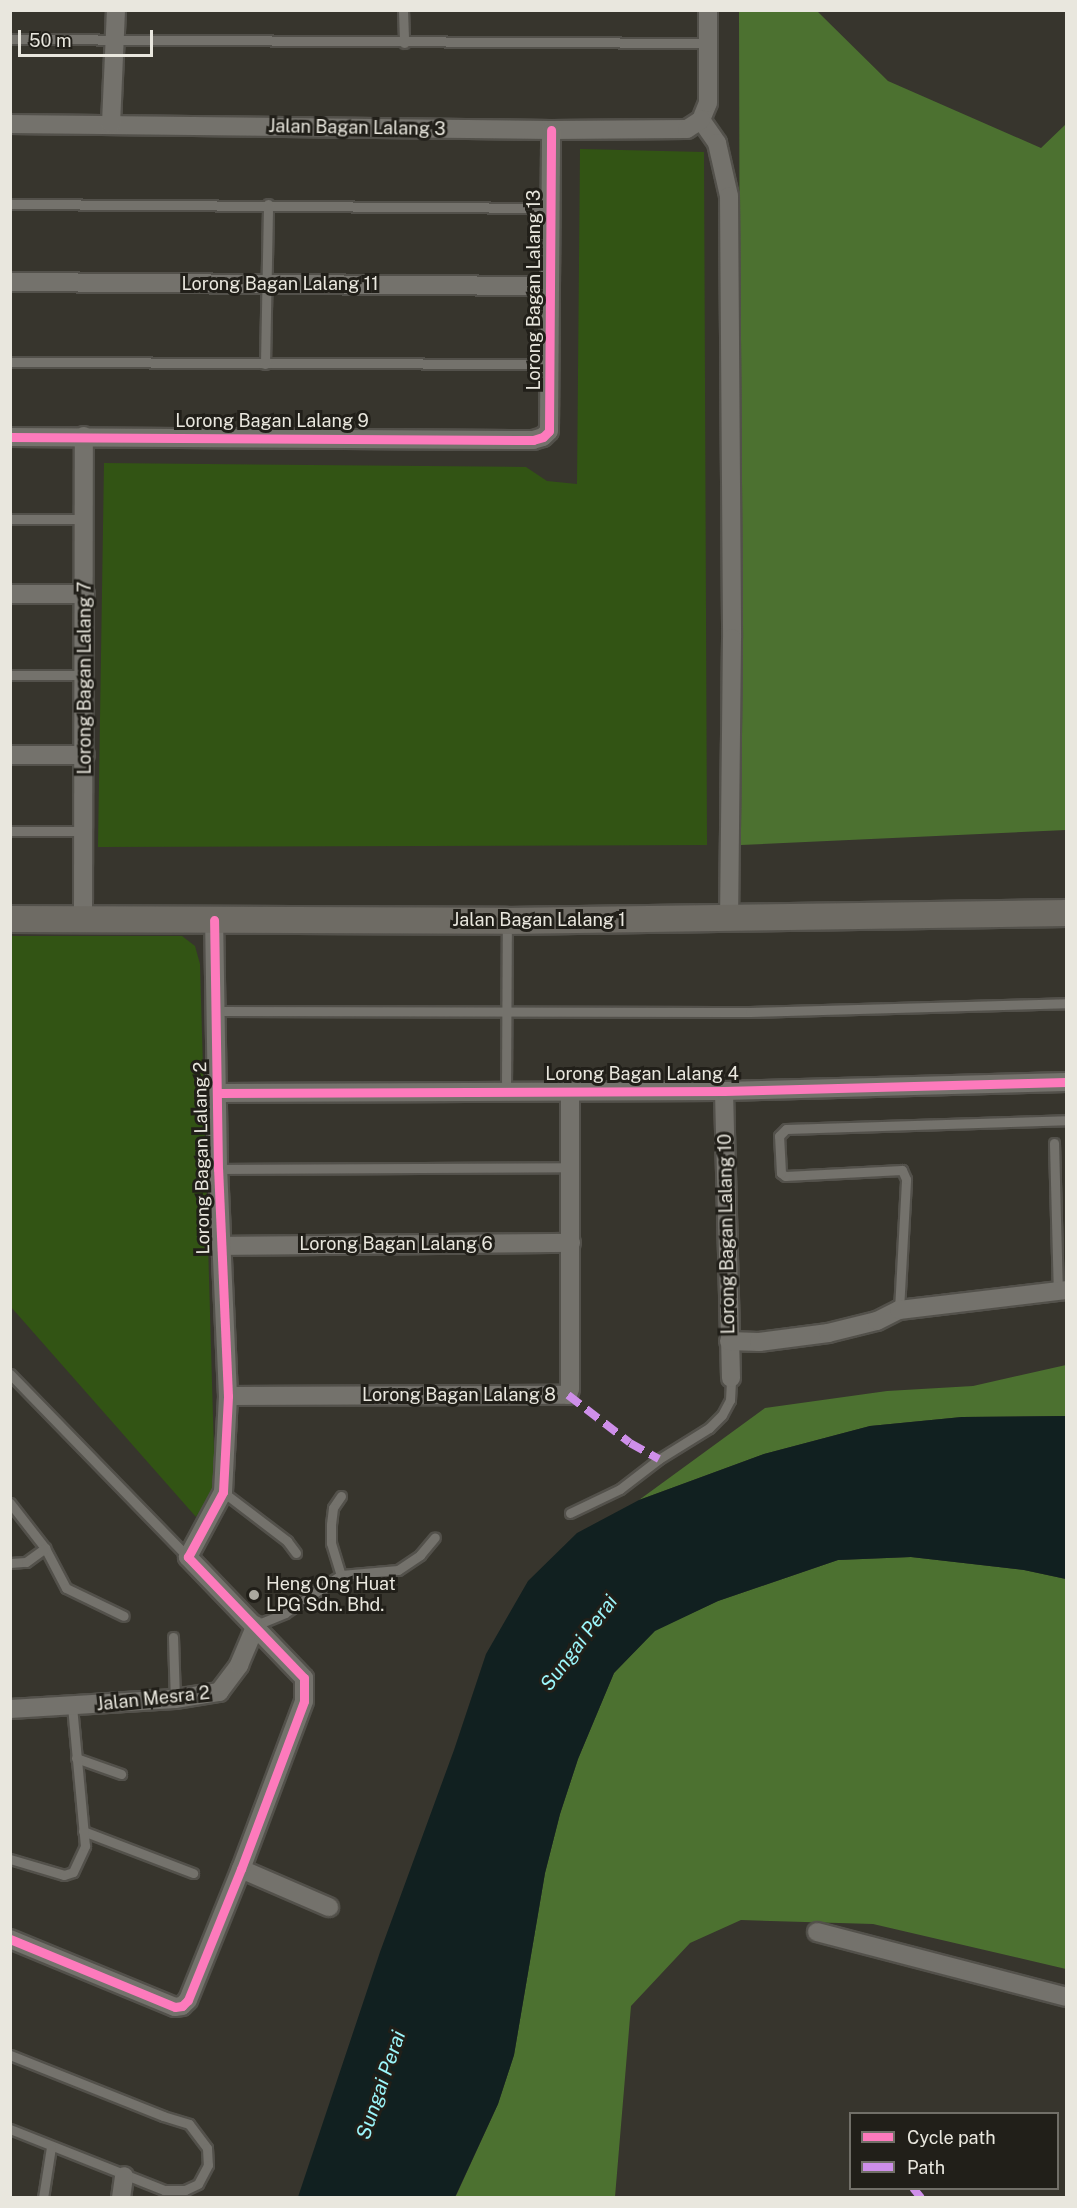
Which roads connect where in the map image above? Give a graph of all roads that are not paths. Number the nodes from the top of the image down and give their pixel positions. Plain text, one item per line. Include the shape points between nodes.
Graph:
1 (116, 10) edge
2 (404, 10) edge
3 (708, 10) edge
4 (10, 39) edge
5 (115, 40) junction
6 (404, 43) junction
7 (708, 43) junction
8 (701, 120) junction
9 (10, 124) edge
10 (111, 124) junction
11 (551, 130) junction
12 (10, 204) edge
13 (268, 204) junction
14 (551, 208) junction
15 (10, 282) edge
16 (265, 284) junction
17 (549, 286) junction
18 (10, 362) edge
19 (265, 364) junction
20 (550, 364) junction
21 (84, 436) junction
22 (10, 437) edge
23 (533, 440) joint
24 (10, 519) edge
25 (85, 519) junction
26 (10, 594) edge
27 (85, 594) junction
28 (10, 675) edge
29 (85, 675) junction
30 (10, 755) edge
31 (85, 755) junction
32 (10, 831) edge
33 (84, 831) junction
34 (1066, 913) edge
35 (10, 919) edge
36 (83, 919) junction
37 (729, 919) junction
38 (214, 920) junction
39 (507, 921) junction
40 (1066, 1003) edge
41 (216, 1011) junction
42 (508, 1011) junction
43 (1066, 1082) edge
44 (724, 1090) junction
45 (506, 1091) junction
46 (570, 1092) junction
47 (218, 1093) junction
48 (1066, 1120) edge
49 (1054, 1143) dead end
50 (571, 1167) junction
51 (218, 1169) junction
52 (571, 1243) junction
53 (220, 1246) junction
54 (1062, 1290) edge
55 (898, 1310) junction
56 (729, 1341) junction
57 (10, 1374) edge
58 (731, 1378) joint
59 (228, 1396) junction
60 (223, 1492) junction
61 (341, 1496) dead end
62 (10, 1503) edge
63 (570, 1513) dead end
64 (435, 1537) dead end
65 (45, 1548) junction
66 (297, 1553) dead end
67 (188, 1557) junction
68 (10, 1563) edge
69 (341, 1575) junction
70 (124, 1616) dead end
71 (256, 1625) junction
72 (173, 1637) dead end
73 (175, 1699) junction
74 (72, 1706) junction
75 (10, 1708) edge
76 (76, 1758) junction
77 (121, 1774) dead end
78 (83, 1831) junction
79 (10, 1859) edge
80 (241, 1869) junction
81 (193, 1873) dead end
82 (329, 1908) dead end
83 (817, 1932) dead end
84 (10, 1939) edge
85 (1066, 1997) edge
86 (10, 2055) edge
87 (10, 2129) edge
88 (51, 2147) junction
89 (124, 2176) junction
90 (43, 2198) edge
91 (121, 2198) edge

1 - 5 street
2 - 6 lane
3 - 7 street
4 - 5 lane
5 - 6 lane
5 - 10 street
6 - 7 lane
7 - 8 street via 708,103
8 - 11 street, Jalan Bagan Lalang 3 via 687,129
8 - 37 street via 717,143 729,196
9 - 10 street, Jalan Bagan Lalang 3
10 - 11 street, Jalan Bagan Lalang 3
11 - 14 street, Lorong Bagan Lalang 13
12 - 13 lane
13 - 14 lane
13 - 16 lane
14 - 17 street, Lorong Bagan Lalang 13
15 - 16 street, Lorong Bagan Lalang 11
16 - 17 street, Lorong Bagan Lalang 11
16 - 19 lane
17 - 20 street, Lorong Bagan Lalang 13
18 - 19 lane
19 - 20 lane
20 - 23 street, Lorong Bagan Lalang 13 via 549,431
21 - 22 street, Lorong Bagan Lalang 9
21 - 23 street, Lorong Bagan Lalang 9
21 - 25 street, Lorong Bagan Lalang 7
24 - 25 lane
25 - 27 street, Lorong Bagan Lalang 7
26 - 27 street
27 - 29 street, Lorong Bagan Lalang 7
28 - 29 lane
29 - 31 street, Lorong Bagan Lalang 7
30 - 31 street
31 - 33 street, Lorong Bagan Lalang 7
32 - 33 lane
33 - 36 street, Lorong Bagan Lalang 7
34 - 37 main road, Jalan Bagan Lalang 1
35 - 36 main road, Jalan Bagan Lalang 1
36 - 38 main road, Jalan Bagan Lalang 1
37 - 39 main road, Jalan Bagan Lalang 1
38 - 39 main road, Jalan Bagan Lalang 1
38 - 41 street, Lorong Bagan Lalang 2
39 - 42 lane
40 - 42 lane via 750,1012
41 - 42 lane
41 - 47 street, Lorong Bagan Lalang 2
42 - 45 lane
43 - 44 street, Lorong Bagan Lalang 4
44 - 46 street, Lorong Bagan Lalang 4
44 - 56 street, Lorong Bagan Lalang 10
45 - 46 street, Lorong Bagan Lalang 4
45 - 47 street, Lorong Bagan Lalang 4
46 - 50 street, Lorong Bagan Lalang 8
47 - 51 street, Lorong Bagan Lalang 2
48 - 55 lane via 786,1129 779,1136 781,1173 785,1176 902,1170 906,1179
49 - 54 lane
50 - 51 lane
50 - 52 street, Lorong Bagan Lalang 8
51 - 53 street, Lorong Bagan Lalang 2
52 - 53 street, Lorong Bagan Lalang 6
52 - 59 street, Lorong Bagan Lalang 8 via 568,1395
53 - 59 street, Lorong Bagan Lalang 2
54 - 55 street
55 - 56 street via 877,1321 828,1333 759,1342
56 - 58 street, Lorong Bagan Lalang 10
57 - 67 lane
58 - 63 lane via 730,1400 709,1428 620,1489
59 - 60 street, Lorong Bagan Lalang 2
60 - 66 lane
60 - 67 street
61 - 69 lane via 333,1508 331,1543
62 - 65 lane
64 - 69 lane via 420,1555 398,1570
65 - 68 lane via 26,1562
65 - 70 lane via 66,1588
67 - 71 street
69 - 71 lane via 285,1613
71 - 73 street, Jalan Mesra 2 via 239,1665 219,1692
71 - 80 street via 304,1678 304,1701
72 - 73 lane
73 - 74 street, Jalan Mesra 2
74 - 75 street, Jalan Mesra 2
74 - 76 lane
76 - 77 lane
76 - 78 lane
78 - 79 lane via 86,1846 73,1872 64,1875
78 - 81 lane
80 - 82 street
80 - 84 street via 188,2000 182,2006 175,2007
83 - 85 street
86 - 89 lane via 189,2124 207,2148 204,2174 198,2184 186,2190 164,2190
87 - 88 lane
88 - 89 lane
88 - 90 lane
89 - 91 street

